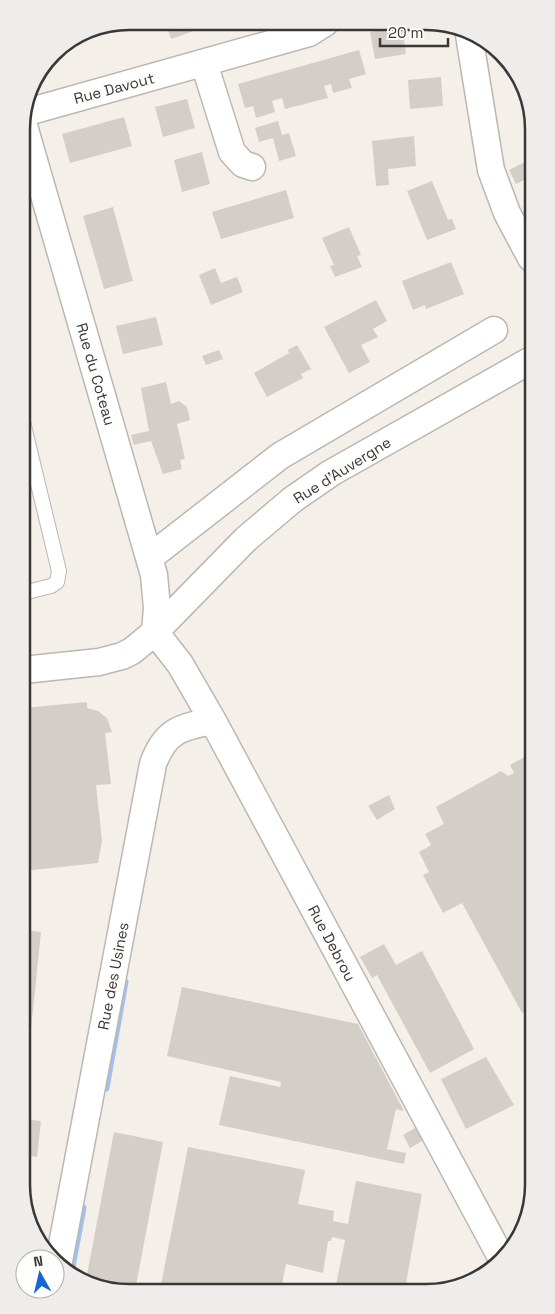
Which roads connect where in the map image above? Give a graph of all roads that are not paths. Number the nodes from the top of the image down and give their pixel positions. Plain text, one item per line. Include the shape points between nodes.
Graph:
1 (313, 30) edge
2 (470, 40) edge
3 (204, 63) junction
4 (32, 111) edge
5 (30, 146) edge
6 (252, 167) dead end
7 (525, 247) edge
8 (494, 330) dead end
9 (525, 363) edge
10 (30, 451) edge
11 (149, 558) junction
12 (30, 591) edge
13 (156, 632) junction
14 (30, 669) edge
15 (213, 721) junction
16 (61, 1249) edge
17 (498, 1252) edge

1 - 3 street, Rue Davout
2 - 7 street via 491,170 507,213
3 - 4 street, Rue Davout
3 - 6 street via 232,152 243,164
5 - 11 street, Rue du Coteau
8 - 11 street via 280,456
9 - 13 street, Rue d'Auvergne via 331,473 292,500 246,540
10 - 12 lane via 59,571 57,582
11 - 13 street, Rue du Coteau via 156,590
13 - 14 street, Rue d'Auvergne via 122,656 99,662
13 - 15 street, Rue Debrou via 180,664
15 - 16 street, Rue des Usines via 177,730 164,740 153,764
15 - 17 street, Rue Debrou

